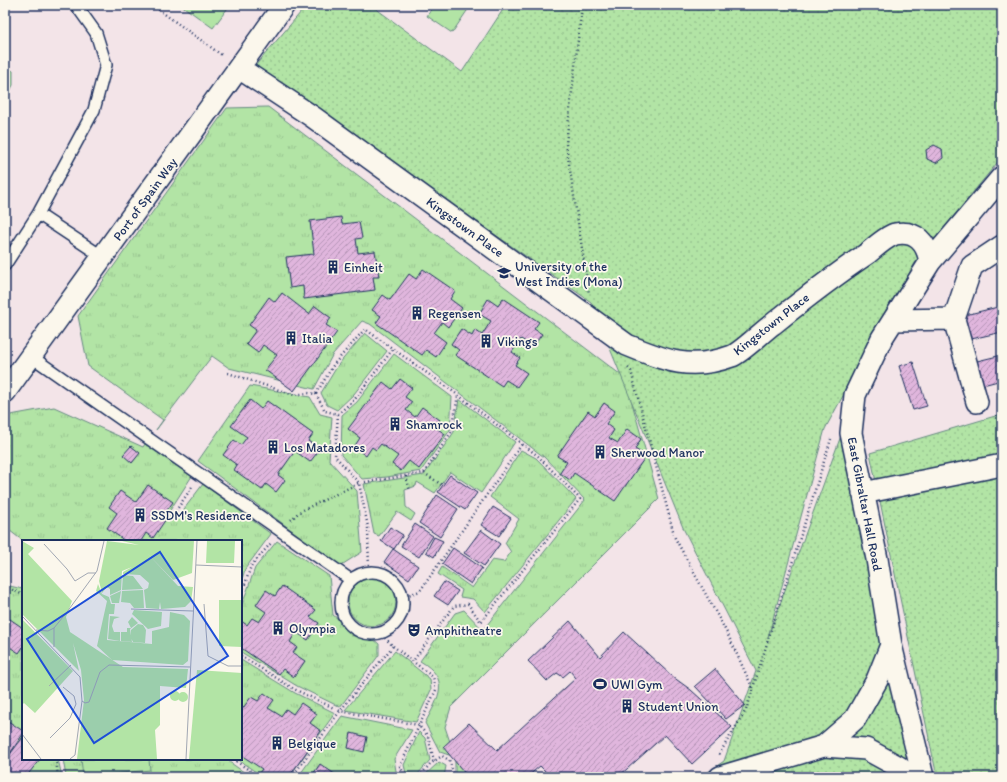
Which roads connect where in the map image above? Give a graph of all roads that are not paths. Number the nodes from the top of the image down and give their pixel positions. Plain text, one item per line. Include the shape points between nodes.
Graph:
1 (76, 5) edge
2 (284, 5) edge
3 (239, 68) junction
4 (1002, 177) edge
5 (38, 214) junction
6 (1002, 246) edge
7 (103, 257) junction
8 (930, 262) junction
9 (5, 265) edge
10 (954, 319) junction
11 (894, 320) junction
12 (32, 357) junction
13 (5, 392) edge
14 (977, 402) dead end
15 (1002, 465) edge
16 (863, 493) junction
17 (351, 580) junction
18 (891, 644) junction
19 (824, 746) junction
20 (719, 767) edge
21 (908, 777) edge
22 (923, 777) edge

1 - 5 lane via 96,33 106,65 94,110
2 - 3 street, Port of Spain Way
3 - 7 street, Port of Spain Way
3 - 8 street, Kingstown Place via 313,117 627,345 662,360 705,363 734,355 823,283 894,235 909,233 922,240
4 - 8 street, East Gibraltar Hall Road
5 - 7 lane
5 - 9 lane
6 - 10 street via 972,266
7 - 12 street, Port of Spain Way
8 - 11 street, East Gibraltar Hall Road
10 - 11 street
10 - 14 street
11 - 16 street, East Gibraltar Hall Road via 882,338 855,395 851,433
12 - 13 street, Port of Spain Way
12 - 17 lane
15 - 16 street
16 - 18 street, East Gibraltar Hall Road
17 - 17 lane via 342,598 345,618 351,626 370,634 380,633 397,622 402,613 402,597 397,584 380,573 369,572
18 - 19 street via 877,680 855,719
18 - 22 street, East Gibraltar Hall Road
19 - 20 street
19 - 21 street via 866,749 899,767

